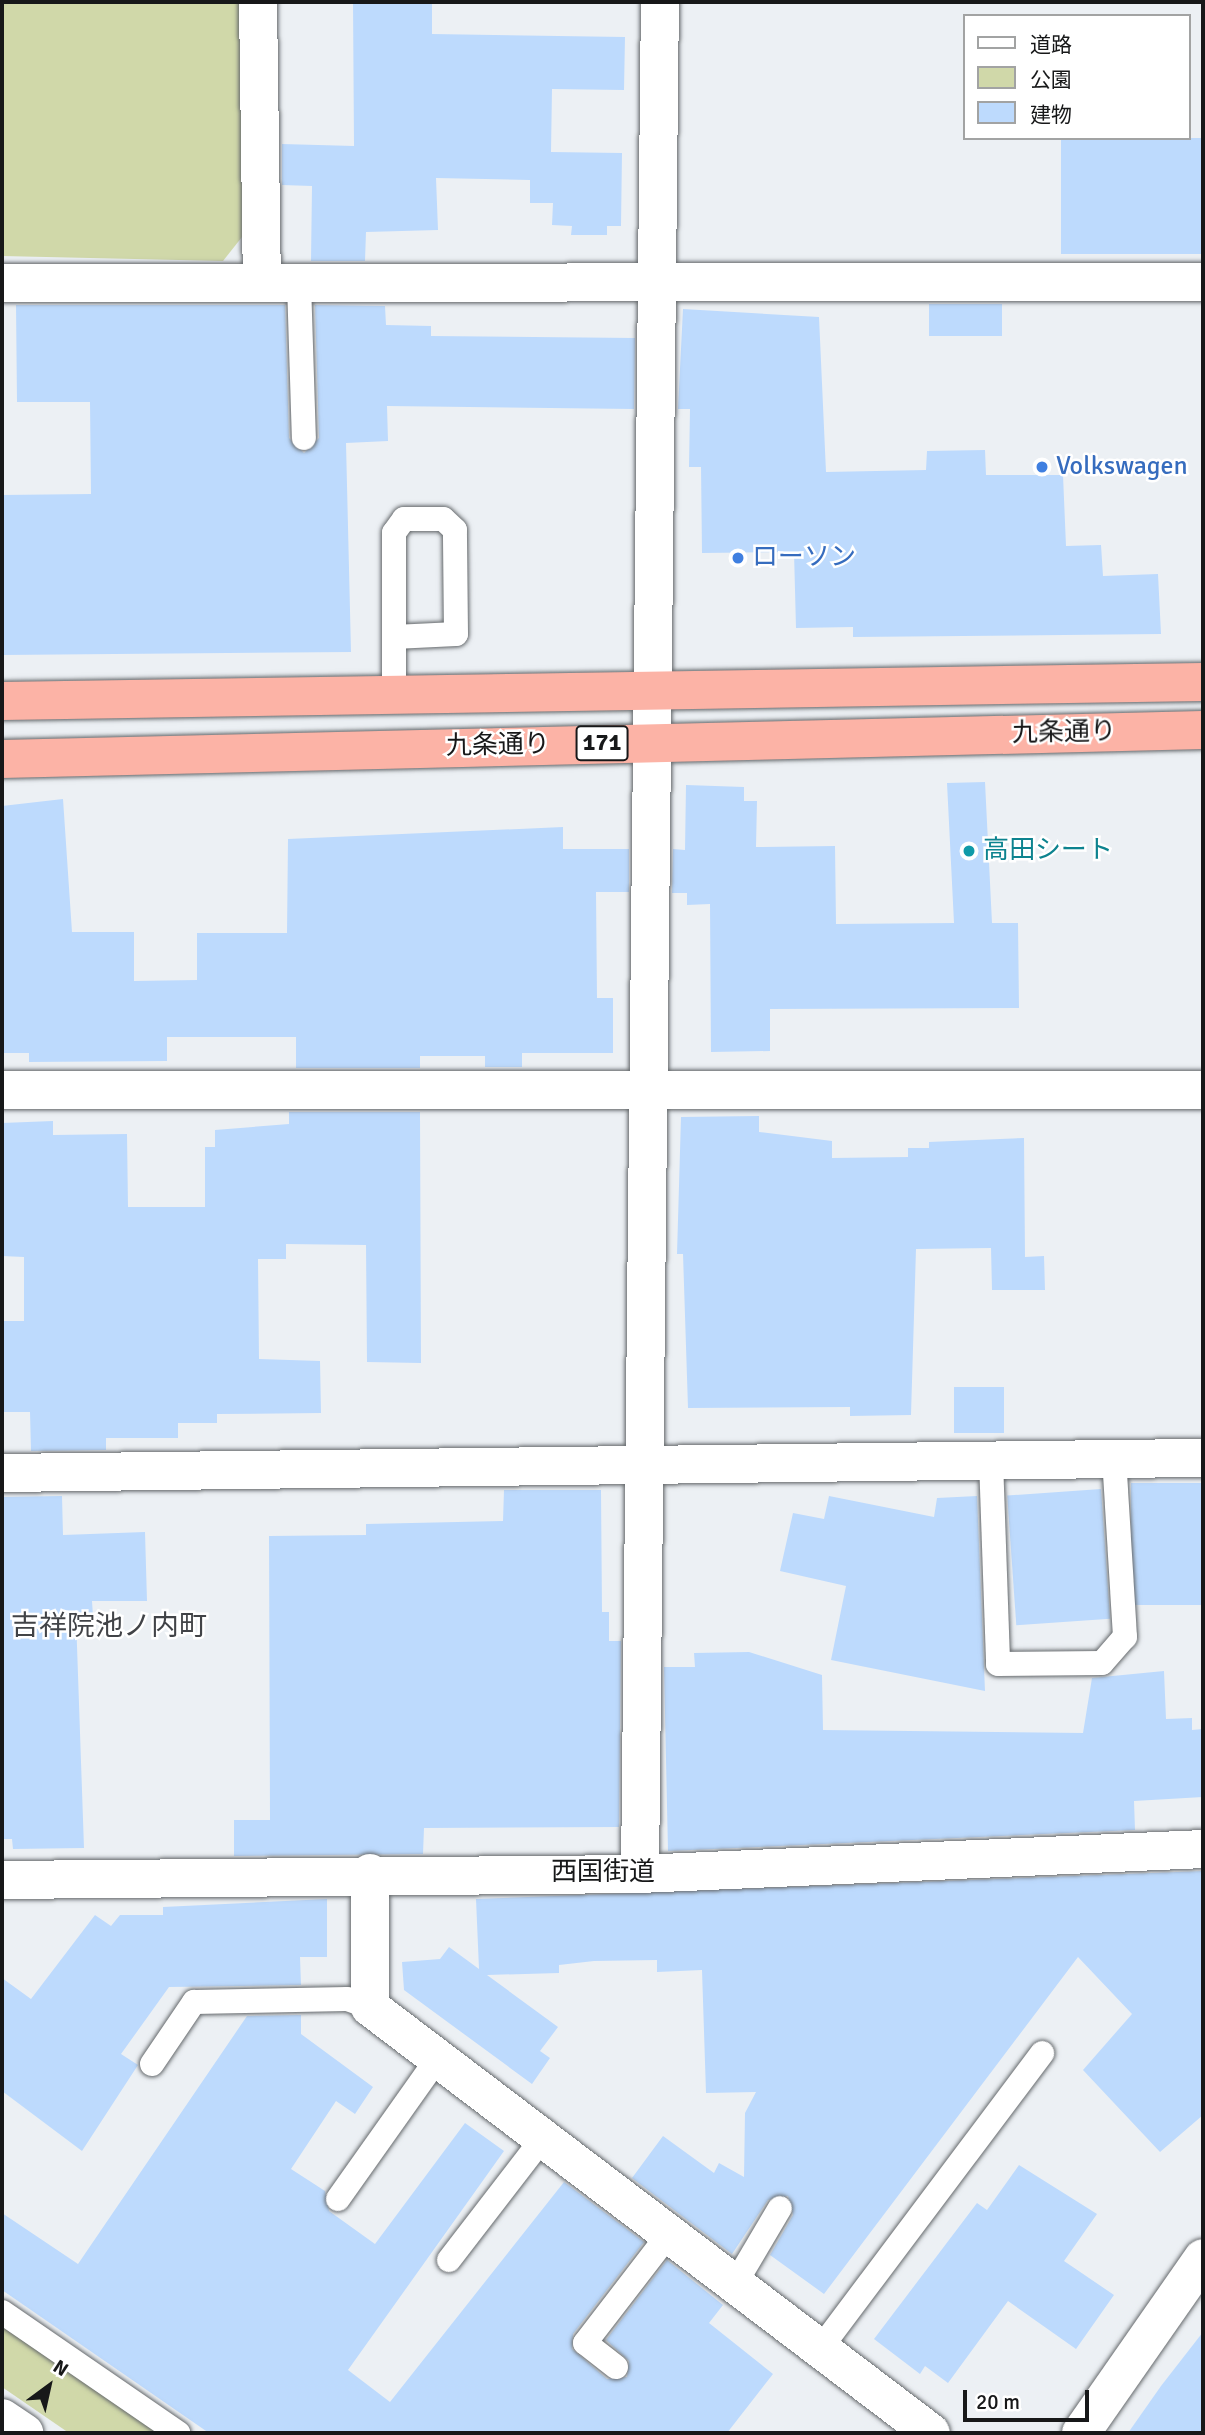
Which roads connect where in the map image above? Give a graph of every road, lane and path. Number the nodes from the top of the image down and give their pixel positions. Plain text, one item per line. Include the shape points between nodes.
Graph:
1 (258, 2) edge
2 (660, 2) edge
3 (655, 282) junction
4 (1203, 282) edge
5 (2, 283) edge
6 (262, 283) junction
7 (299, 283) junction
8 (304, 438) dead end
9 (394, 637) junction
10 (1203, 682) edge
11 (649, 690) junction
12 (394, 692) junction
13 (2, 701) edge
14 (1203, 730) edge
15 (648, 742) junction
16 (2, 759) edge
17 (2, 1090) edge
18 (1203, 1090) edge
19 (649, 1091) junction
20 (1203, 1458) edge
21 (1114, 1459) junction
22 (991, 1460) junction
23 (643, 1464) junction
24 (2, 1473) edge
25 (1203, 1849) edge
26 (369, 1874) junction
27 (640, 1874) junction
28 (2, 1880) edge
29 (370, 2007) junction
30 (1042, 2053) dead end
31 (438, 2059) junction
32 (152, 2064) dead end
33 (543, 2138) junction
34 (338, 2199) dead end
35 (780, 2208) dead end
36 (669, 2234) junction
37 (1203, 2258) edge
38 (449, 2260) dead end
39 (735, 2284) junction
40 (2, 2312) edge
41 (821, 2349) junction
42 (616, 2367) dead end
43 (2, 2418) edge
44 (1090, 2430) edge
45 (24, 2433) edge
46 (178, 2433) edge
47 (931, 2433) edge

1 - 6 street
2 - 3 street
3 - 4 street
3 - 7 street
3 - 11 street
5 - 6 street
6 - 7 street
7 - 8 lane
9 - 9 lane via 394,533 404,519 443,519 456,530 457,634
9 - 12 lane
10 - 11 highway, 九条通り / 171
11 - 12 highway, 九条通り / 171
11 - 15 street
12 - 13 highway, 九条通り / 171
14 - 15 highway, 九条通り / 171
15 - 16 highway, 九条通り / 171
15 - 19 street
17 - 19 street
18 - 19 street
19 - 23 street
20 - 21 street
21 - 22 street
21 - 22 lane via 1125,1637 1102,1663 1089,1664 998,1664
22 - 23 street
23 - 24 street
23 - 27 street
25 - 27 street, 西国街道
26 - 27 street, 西国街道
26 - 28 street, 西国街道
26 - 29 street
29 - 31 street
29 - 32 lane via 347,1998 194,2002
30 - 41 lane
31 - 33 street
31 - 34 lane
33 - 36 street
33 - 38 lane
35 - 39 lane
36 - 39 street
36 - 42 lane via 585,2343
37 - 44 street
39 - 41 street
40 - 46 lane
41 - 47 street
43 - 45 street

